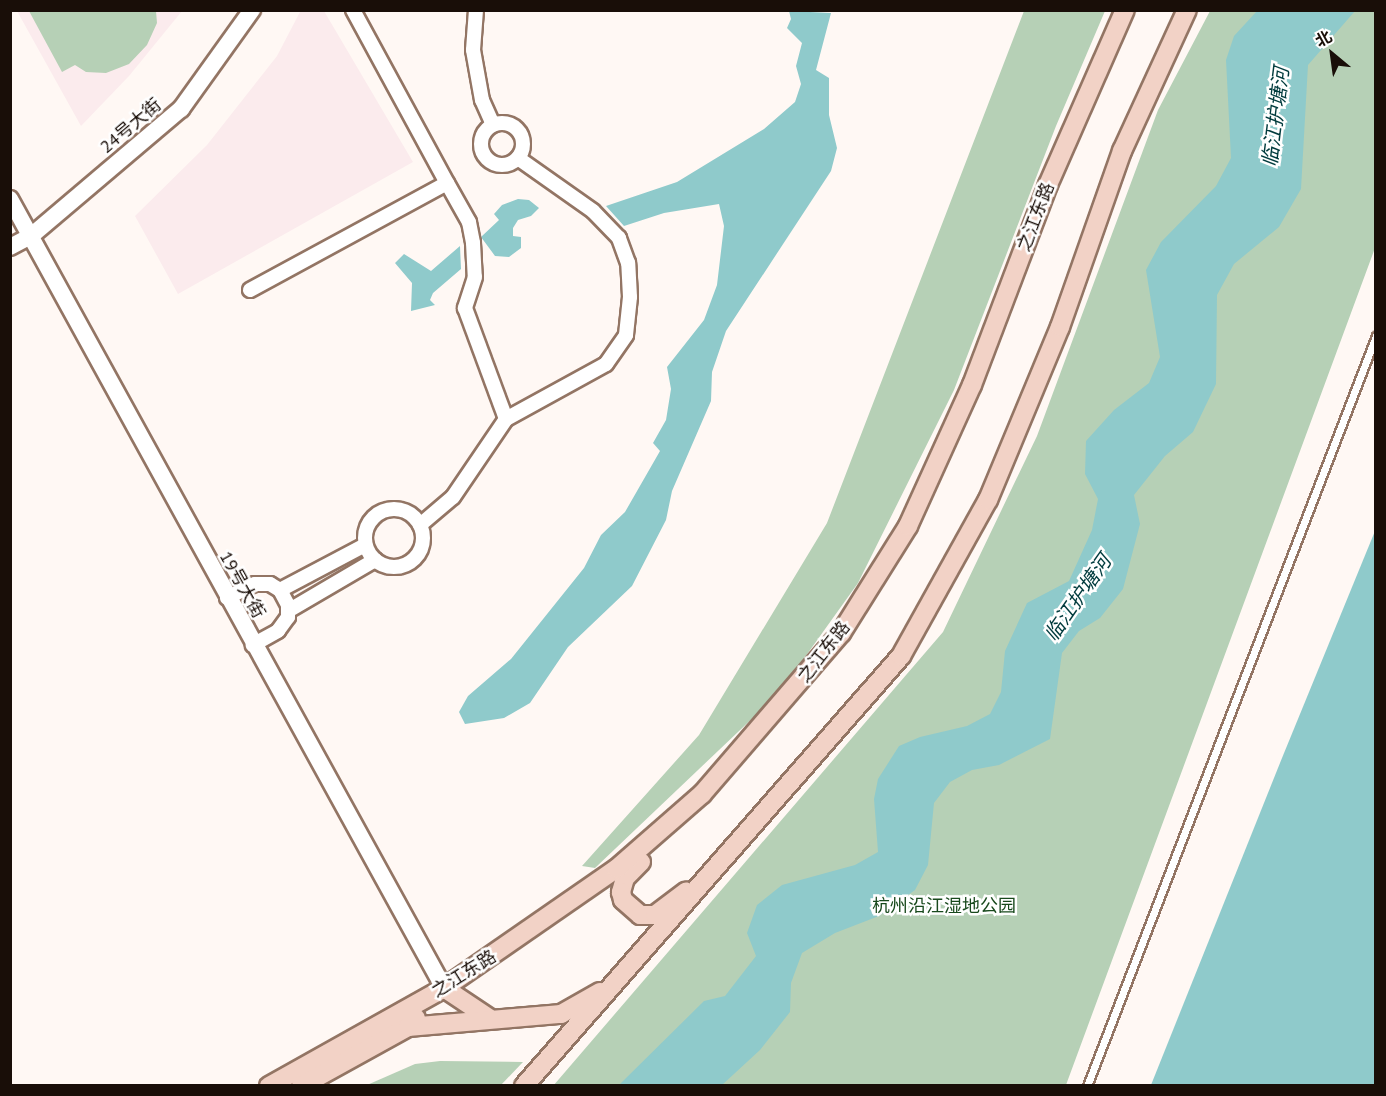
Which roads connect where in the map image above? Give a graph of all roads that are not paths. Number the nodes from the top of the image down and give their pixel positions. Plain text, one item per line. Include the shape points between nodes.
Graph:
1 (252, 10) edge
2 (353, 10) edge
3 (476, 10) edge
4 (1125, 10) edge
5 (1187, 10) edge
6 (493, 125) junction
7 (518, 158) junction
8 (447, 183) junction
9 (10, 199) edge
10 (31, 236) junction
11 (10, 247) edge
12 (250, 290) dead end
13 (1376, 336) edge
14 (506, 419) junction
15 (420, 525) junction
16 (365, 545) junction
17 (375, 560) junction
18 (280, 590) junction
19 (227, 598) junction
20 (288, 611) junction
21 (253, 645) junction
22 (723, 771) junction
23 (713, 873) junction
24 (616, 982) junction
25 (444, 988) junction
26 (489, 1018) junction
27 (408, 1027) junction
28 (269, 1086) edge
29 (301, 1086) edge
30 (524, 1086) edge
31 (1087, 1086) edge

1 - 10 street, 24号大街 via 180,109
2 - 8 street
3 - 6 street via 473,50 482,100
4 - 22 main road, 之江东路 via 1048,185 972,385 908,526 841,633
5 - 23 main road via 1122,151 1059,327 988,500 938,593 901,656
6 - 7 street via 507,123 519,131 523,145
6 - 7 street via 481,141 484,154 500,165
7 - 14 street via 593,211 619,238 628,263 630,297 626,335 606,364
8 - 12 street
8 - 14 street via 469,222 473,243 475,277 465,308
9 - 10 street, 19号大街
10 - 11 street, 24号大街
10 - 19 street, 19号大街
13 - 31 lane
14 - 15 street via 453,497
15 - 16 street via 397,509 379,513 367,527
15 - 17 street via 422,544 412,561 393,568
16 - 17 street
16 - 18 street
17 - 20 street
18 - 19 street via 270,584 255,584
18 - 20 street
19 - 21 street, 19号大街
20 - 21 street via 278,631
21 - 25 street, 19号大街
22 - 23 main road via 718,788 694,815 625,878 623,900 640,915 654,915
22 - 25 main road, 之江东路 via 616,869
23 - 24 main road
24 - 26 main road via 561,1014
24 - 30 main road
25 - 26 main road
25 - 27 main road
25 - 28 main road, 之江东路
26 - 27 main road
27 - 29 main road

